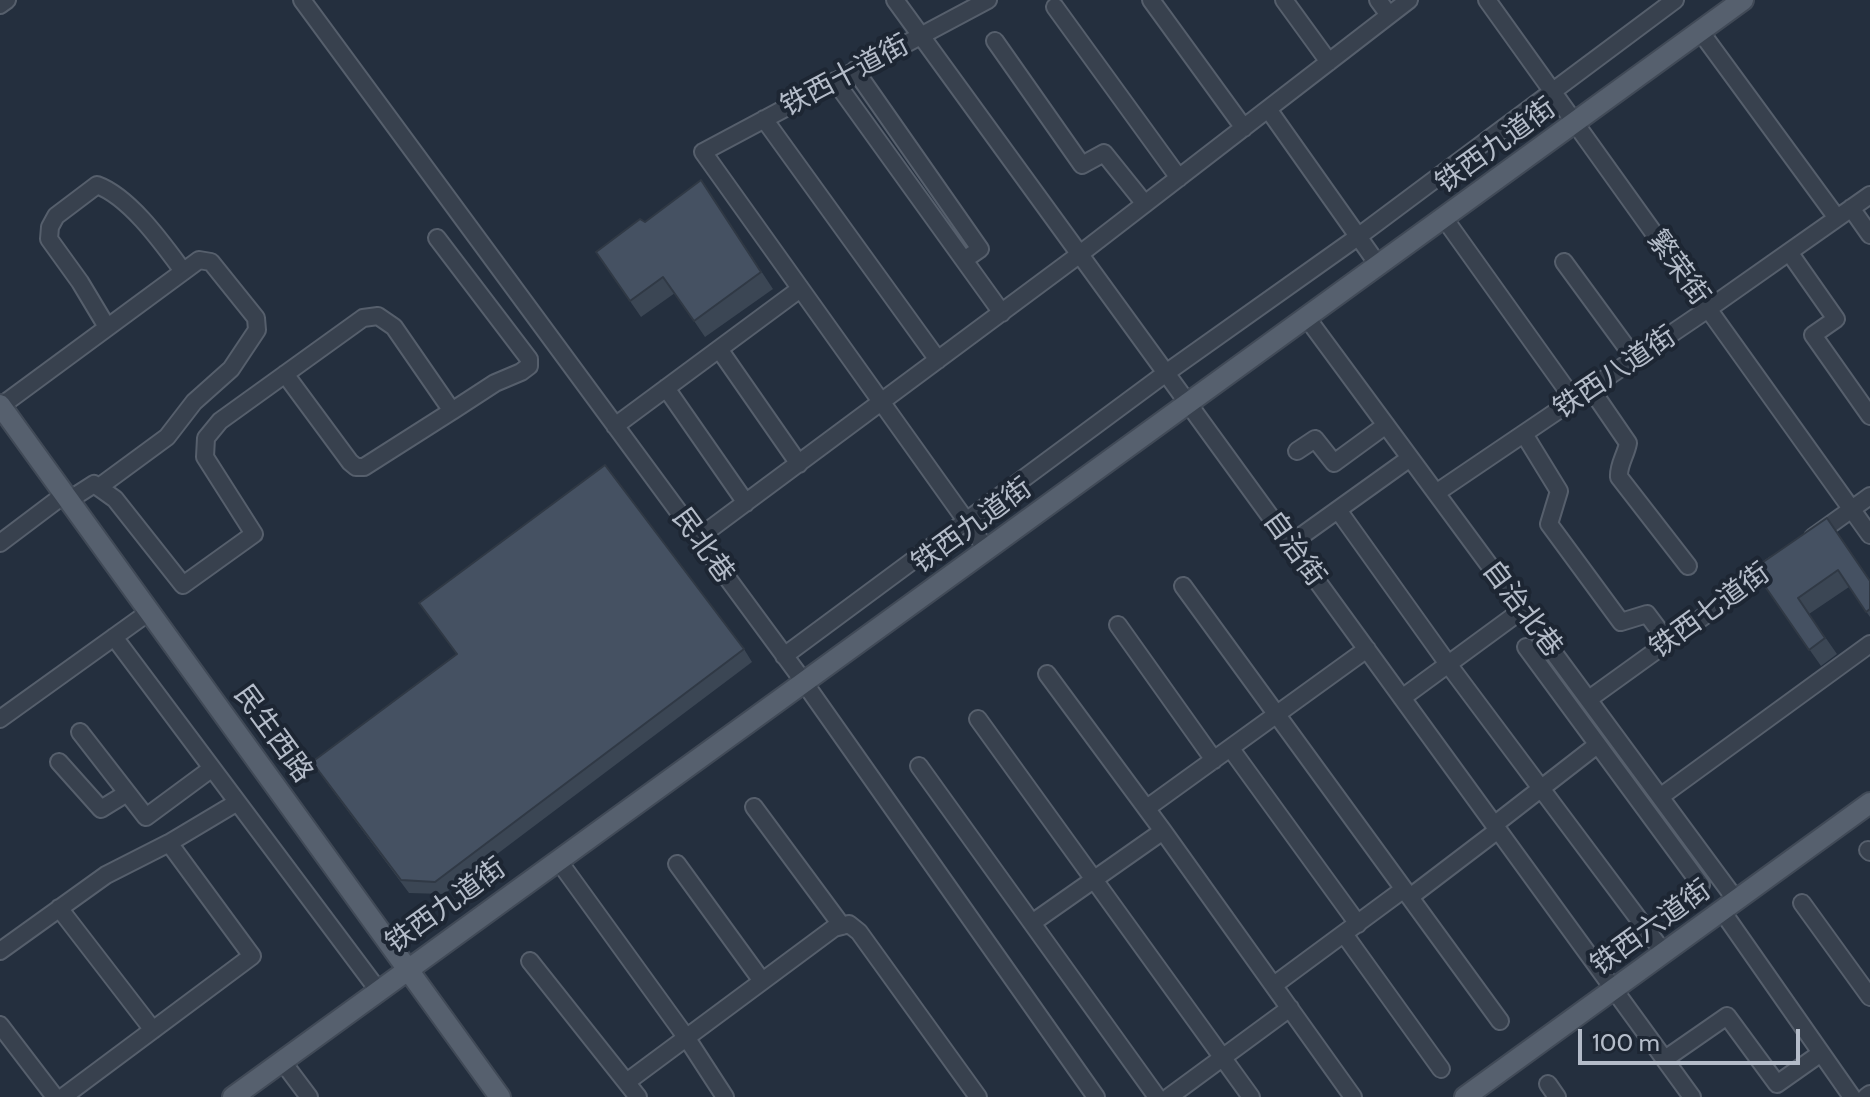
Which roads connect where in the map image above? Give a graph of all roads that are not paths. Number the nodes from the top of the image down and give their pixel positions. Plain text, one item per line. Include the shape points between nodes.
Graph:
1 (7, 0) edge
2 (302, 0) edge
3 (895, 0) edge
4 (988, 0) edge
5 (1151, 0) edge
6 (1284, 0) edge
7 (1378, 0) edge
8 (1409, 0) edge
9 (1487, 0) edge
10 (1675, 0) edge
11 (1743, 0) edge
12 (0, 5) edge
13 (1055, 7) dead end
14 (1389, 15) junction
15 (1700, 31) junction
16 (921, 35) junction
17 (995, 41) dead end
18 (1329, 62) junction
19 (855, 70) junction
20 (835, 81) junction
21 (1551, 90) junction
22 (1268, 109) junction
23 (764, 119) junction
24 (1574, 123) junction
25 (1244, 128) junction
26 (1179, 178) junction
27 (1870, 195) edge
28 (1145, 204) junction
29 (1844, 213) junction
30 (1444, 218) junction
31 (1870, 235) edge
32 (1359, 236) junction
33 (437, 238) dead end
34 (1789, 252) junction
35 (1080, 254) junction
36 (964, 260) junction
37 (1564, 262) dead end
38 (1379, 266) junction
39 (183, 271) junction
40 (800, 289) junction
41 (1708, 309) junction
42 (1002, 313) junction
43 (1307, 318) junction
44 (107, 327) junction
45 (719, 349) junction
46 (1635, 359) junction
47 (938, 360) junction
48 (1166, 373) junction
49 (285, 374) junction
50 (666, 388) junction
51 (1591, 389) junction
52 (1574, 400) junction
53 (881, 403) junction
54 (1189, 404) junction
55 (0, 406) edge
56 (452, 411) junction
57 (1870, 416) edge
58 (1386, 425) junction
59 (615, 426) junction
60 (1524, 434) junction
61 (1297, 451) dead end
62 (1410, 458) junction
63 (799, 464) junction
64 (99, 487) junction
65 (1436, 493) junction
66 (1870, 496) edge
67 (67, 497) junction
68 (746, 503) junction
69 (1851, 509) junction
70 (1338, 510) junction
71 (967, 522) junction
72 (1870, 535) edge
73 (698, 538) junction
74 (0, 543) edge
75 (1290, 544) junction
76 (987, 550) junction
77 (1688, 566) dead end
78 (1183, 586) dead end
79 (1522, 610) junction
80 (149, 612) junction
81 (1118, 625) dead end
82 (114, 637) junction
83 (1668, 642) junction
84 (1870, 644) edge
85 (1526, 647) dead end
86 (1367, 649) junction
87 (784, 656) junction
88 (1448, 664) junction
89 (1047, 674) dead end
90 (804, 682) junction
91 (1402, 698) junction
92 (1589, 699) junction
93 (1278, 716) junction
94 (0, 719) edge
95 (978, 719) dead end
96 (80, 732) dead end
97 (1597, 745) junction
98 (1231, 749) junction
99 (1214, 760) junction
100 (59, 762) dead end
101 (919, 766) dead end
102 (211, 769) junction
103 (1542, 788) junction
104 (127, 793) junction
105 (1660, 797) junction
106 (236, 803) junction
107 (1870, 803) edge
108 (754, 807) dead end
109 (1147, 808) junction
110 (1496, 828) junction
111 (1163, 831) junction
112 (169, 843) junction
113 (558, 860) junction
114 (677, 864) dead end
115 (1094, 879) junction
116 (1701, 885) dead end
117 (1407, 893) junction
118 (1802, 903) dead end
119 (1729, 906) junction
120 (59, 908) junction
121 (1032, 923) junction
122 (842, 926) junction
123 (1351, 929) junction
124 (0, 951) edge
125 (1664, 953) junction
126 (530, 961) dead end
127 (407, 968) junction
128 (762, 981) junction
129 (1274, 985) junction
130 (1614, 989) junction
131 (378, 990) junction
132 (1870, 997) edge
133 (1290, 1008) junction
134 (1500, 1021) dead end
135 (0, 1025) edge
136 (153, 1030) junction
137 (686, 1037) junction
138 (1821, 1053) junction
139 (1222, 1057) junction
140 (1665, 1059) junction
141 (282, 1061) junction
142 (1441, 1069) dead end
143 (628, 1081) junction
144 (55, 1097) edge
145 (63, 1097) edge
146 (234, 1097) edge
147 (309, 1097) edge
148 (500, 1097) edge
149 (638, 1097) edge
150 (725, 1097) edge
151 (978, 1097) edge
152 (1096, 1097) edge
153 (1157, 1097) edge
154 (1169, 1097) edge
155 (1251, 1097) edge
156 (1353, 1097) edge
157 (1465, 1097) edge
158 (1692, 1097) edge
159 (1852, 1097) edge

1 - 12 street
2 - 59 street, 民北巷
3 - 16 street, 自治街
4 - 16 street, 铁西十道街
5 - 25 street
6 - 18 street
7 - 14 street
8 - 14 street
9 - 21 street, 繁荣街
10 - 21 street
11 - 15 main road, 铁西九道街
13 - 26 street
14 - 18 street
15 - 24 main road, 铁西九道街
15 - 29 street
16 - 19 street, 铁西十道街
16 - 35 street, 自治街
17 - 28 street via 1082,165 1104,153
18 - 22 street
19 - 20 street, 铁西十道街
19 - 36 street via 980,249
20 - 23 street, 铁西十道街
20 - 36 street
21 - 24 street, 繁荣街
21 - 32 street
22 - 25 street
22 - 32 street
23 - 40 street, 铁西十道街 via 703,152
23 - 47 street
24 - 30 main road, 铁西九道街
24 - 41 street, 繁荣街
25 - 26 street
26 - 28 street
27 - 29 street, 铁西八道街
28 - 35 street
29 - 31 street
29 - 34 street, 铁西八道街
30 - 38 main road, 铁西九道街
30 - 52 street
32 - 38 street
32 - 48 street
33 - 56 street via 529,359 521,372
34 - 41 street, 铁西八道街
34 - 57 street via 1836,319 1813,335
35 - 42 street
35 - 48 street, 自治街
36 - 42 street
37 - 46 street
38 - 43 main road, 铁西九道街
39 - 44 street
39 - 44 street via 151,228 97,185 56,216 49,239
39 - 64 street via 199,260 211,262 256,318 257,330 231,369 194,402 167,437
40 - 45 street
40 - 53 street
41 - 46 street, 铁西八道街
41 - 69 street, 繁荣街
42 - 47 street
43 - 54 main road, 铁西九道街
43 - 58 street, 自治北巷
44 - 55 street
45 - 50 street
45 - 63 street
46 - 51 street, 铁西八道街
47 - 53 street
48 - 54 street, 自治街
48 - 71 street
49 - 56 street via 356,467 364,467
49 - 56 street via 363,318 378,316 394,327
49 - 64 street via 220,421 206,438 205,457 254,534 183,585 115,499
50 - 59 street
50 - 68 street
51 - 52 street, 铁西八道街
51 - 77 street via 1628,443 1619,477
52 - 60 street, 铁西八道街
53 - 63 street
53 - 71 street
54 - 75 street, 自治街
54 - 76 main road, 铁西九道街
55 - 67 main road, 民生西路
58 - 61 street via 1334,463 1315,439
58 - 62 street, 自治北巷
59 - 73 street, 民北巷
60 - 65 street, 铁西八道街
60 - 83 street via 1559,491 1549,524 1621,622 1647,614
62 - 65 street, 自治北巷
62 - 70 street
63 - 68 street
64 - 67 street via 94,484
65 - 79 street, 自治北巷
66 - 69 street, 铁西七道街
67 - 74 street
67 - 80 main road, 民生西路
68 - 73 street
69 - 72 street, 繁荣街
69 - 83 street, 铁西七道街
70 - 75 street
70 - 88 street
71 - 76 street
71 - 87 street
73 - 87 street, 民北巷
75 - 86 street, 自治街
76 - 90 main road, 铁西九道街
78 - 93 street
79 - 88 street
79 - 92 street, 自治北巷
80 - 82 street
80 - 127 main road, 民生西路
81 - 99 street
82 - 94 street
82 - 102 street
83 - 92 street, 铁西七道街
84 - 105 street
85 - 97 street
86 - 91 street, 自治街
86 - 93 street
87 - 90 street, 民北巷
88 - 91 street
88 - 103 street
89 - 109 street
90 - 113 main road, 铁西九道街
90 - 152 street, 民北巷
91 - 110 street, 自治街
92 - 105 street, 自治北巷
93 - 98 street
93 - 117 street
95 - 115 street
96 - 104 street
97 - 103 street
97 - 116 street
98 - 99 street
98 - 123 street
99 - 109 street
100 - 104 street via 101,809
101 - 121 street
102 - 104 street via 146,817
102 - 106 street
103 - 110 street
103 - 125 street
105 - 119 street, 自治北巷
106 - 112 street
106 - 131 street
107 - 119 main road, 铁西六道街
108 - 122 street
109 - 111 street
110 - 117 street
110 - 130 street, 自治街
111 - 115 street
111 - 129 street
112 - 120 street via 106,875
112 - 136 street via 252,956
113 - 127 main road, 铁西九道街
113 - 137 street
114 - 128 street
115 - 121 street
115 - 139 street
117 - 123 street
117 - 134 street
118 - 132 street
119 - 125 main road, 铁西六道街
119 - 138 street, 自治北巷
120 - 124 street
120 - 136 street
121 - 153 street
122 - 128 street
122 - 151 street via 849,924 859,932
123 - 129 street
123 - 142 street
125 - 130 main road, 铁西六道街
126 - 143 street
127 - 131 main road, 铁西九道街
127 - 148 main road, 民生西路
128 - 137 street
129 - 133 street
130 - 140 street, 自治街
130 - 157 main road, 铁西六道街
131 - 141 main road, 铁西九道街
133 - 139 street
133 - 156 street
135 - 144 street
136 - 145 street
137 - 143 street
137 - 150 street
138 - 140 street via 1777,1084 1727,1016
138 - 159 street, 自治北巷
139 - 154 street
139 - 155 street
140 - 158 street, 自治街
141 - 146 main road, 铁西九道街
141 - 147 street
143 - 149 street

